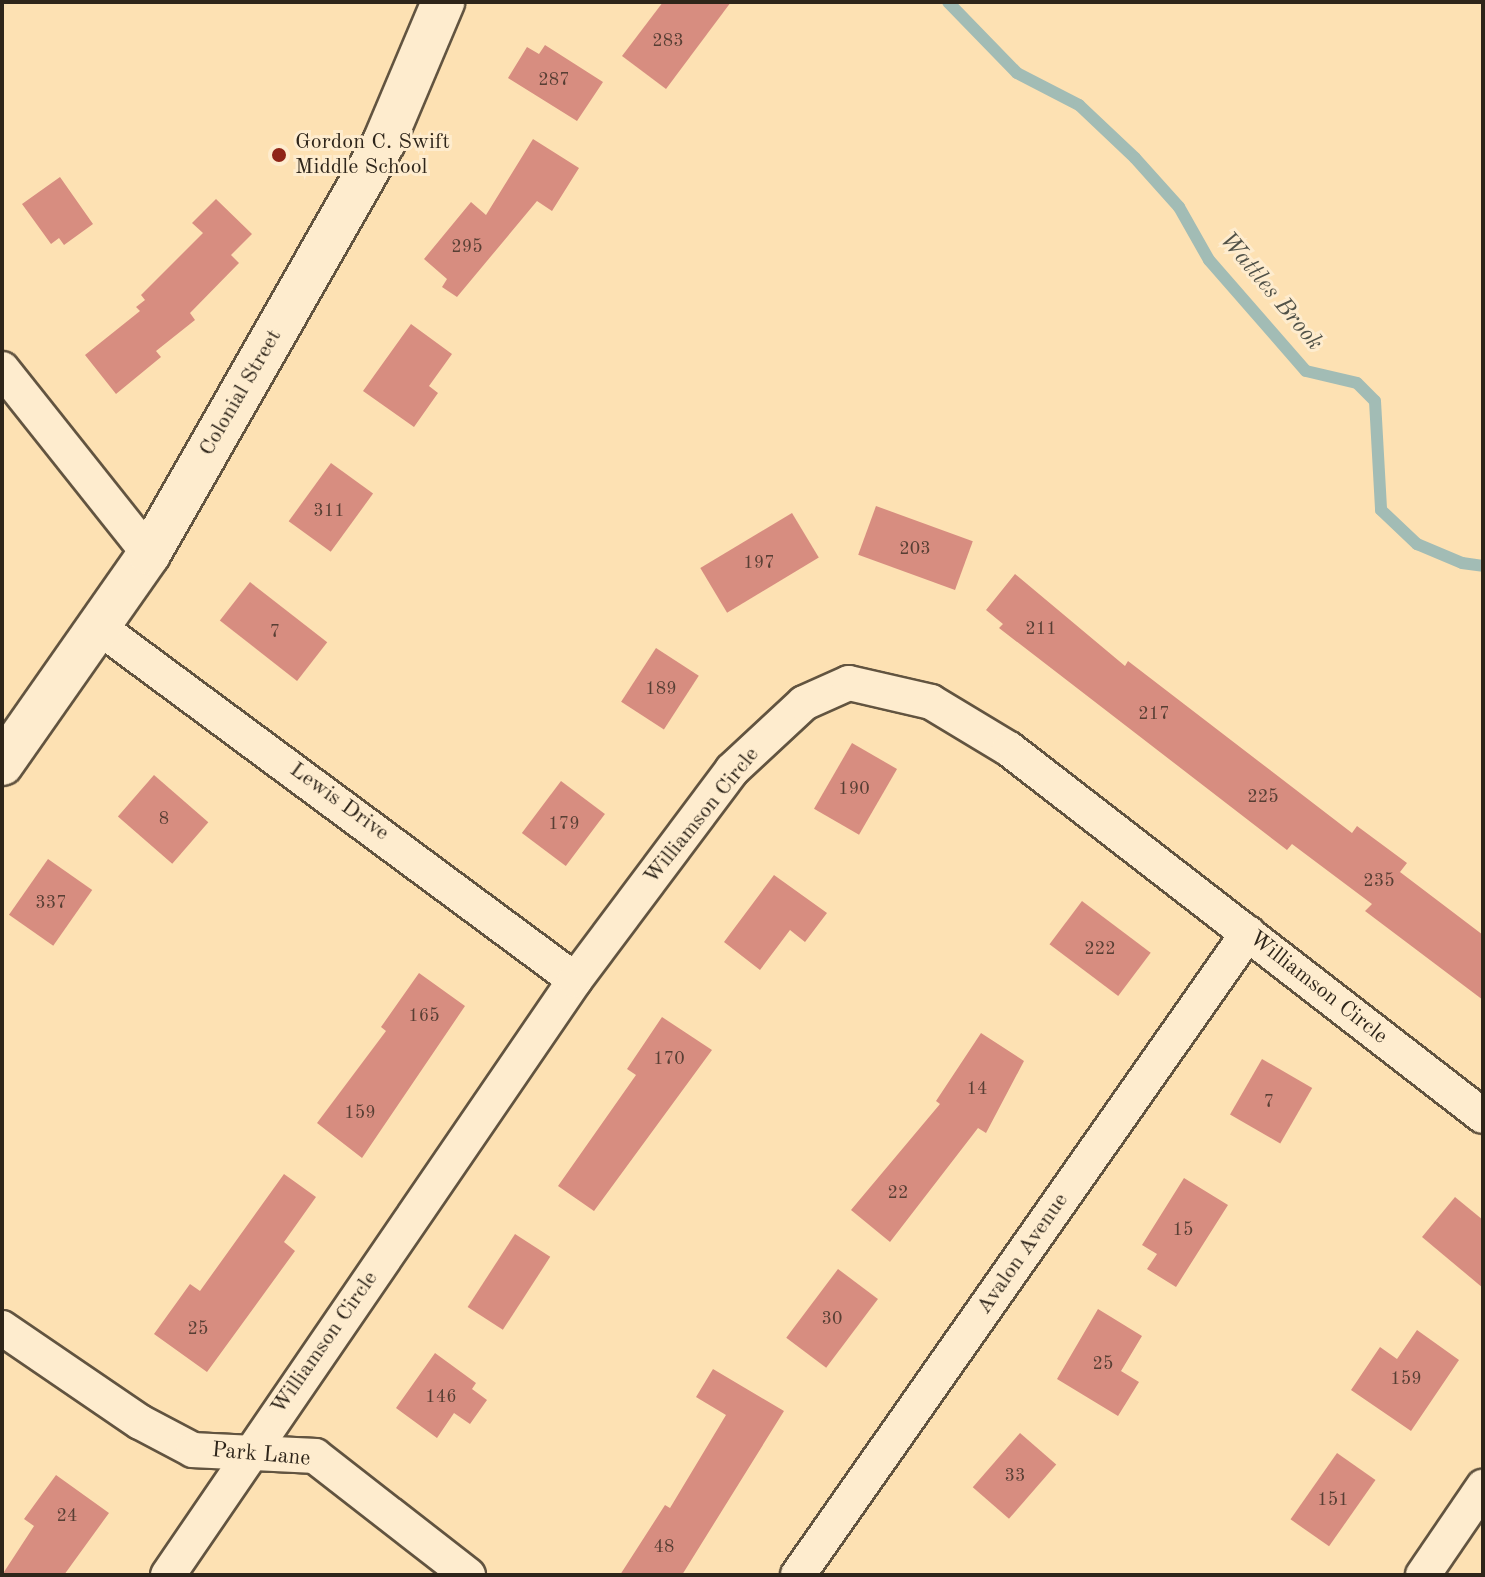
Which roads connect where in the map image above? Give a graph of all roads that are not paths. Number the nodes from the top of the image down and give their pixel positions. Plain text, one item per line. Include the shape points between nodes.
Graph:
1 (443, 2) edge
2 (2, 369) edge
3 (149, 554) junction
4 (100, 628) junction
5 (2, 764) edge
6 (1248, 933) junction
7 (575, 980) junction
8 (1483, 1116) edge
9 (2, 1328) edge
10 (250, 1452) junction
11 (1483, 1487) edge
12 (168, 1575) edge
13 (468, 1575) edge
14 (798, 1575) edge
15 (1423, 1575) edge

1 - 3 street, Colonial Street via 384,142
2 - 3 street
3 - 4 street, Colonial Street
4 - 5 street, Colonial Street
4 - 7 street, Lewis Drive
6 - 7 street, Williamson Circle via 1009,749 931,702 849,683 804,703 732,770
6 - 8 street, Williamson Circle
6 - 14 street, Avalon Avenue
7 - 10 street, Williamson Circle
9 - 10 street, Park Lane via 140,1422 193,1450
10 - 12 street, Williamson Circle
10 - 13 street, Park Lane via 315,1456
11 - 15 street

